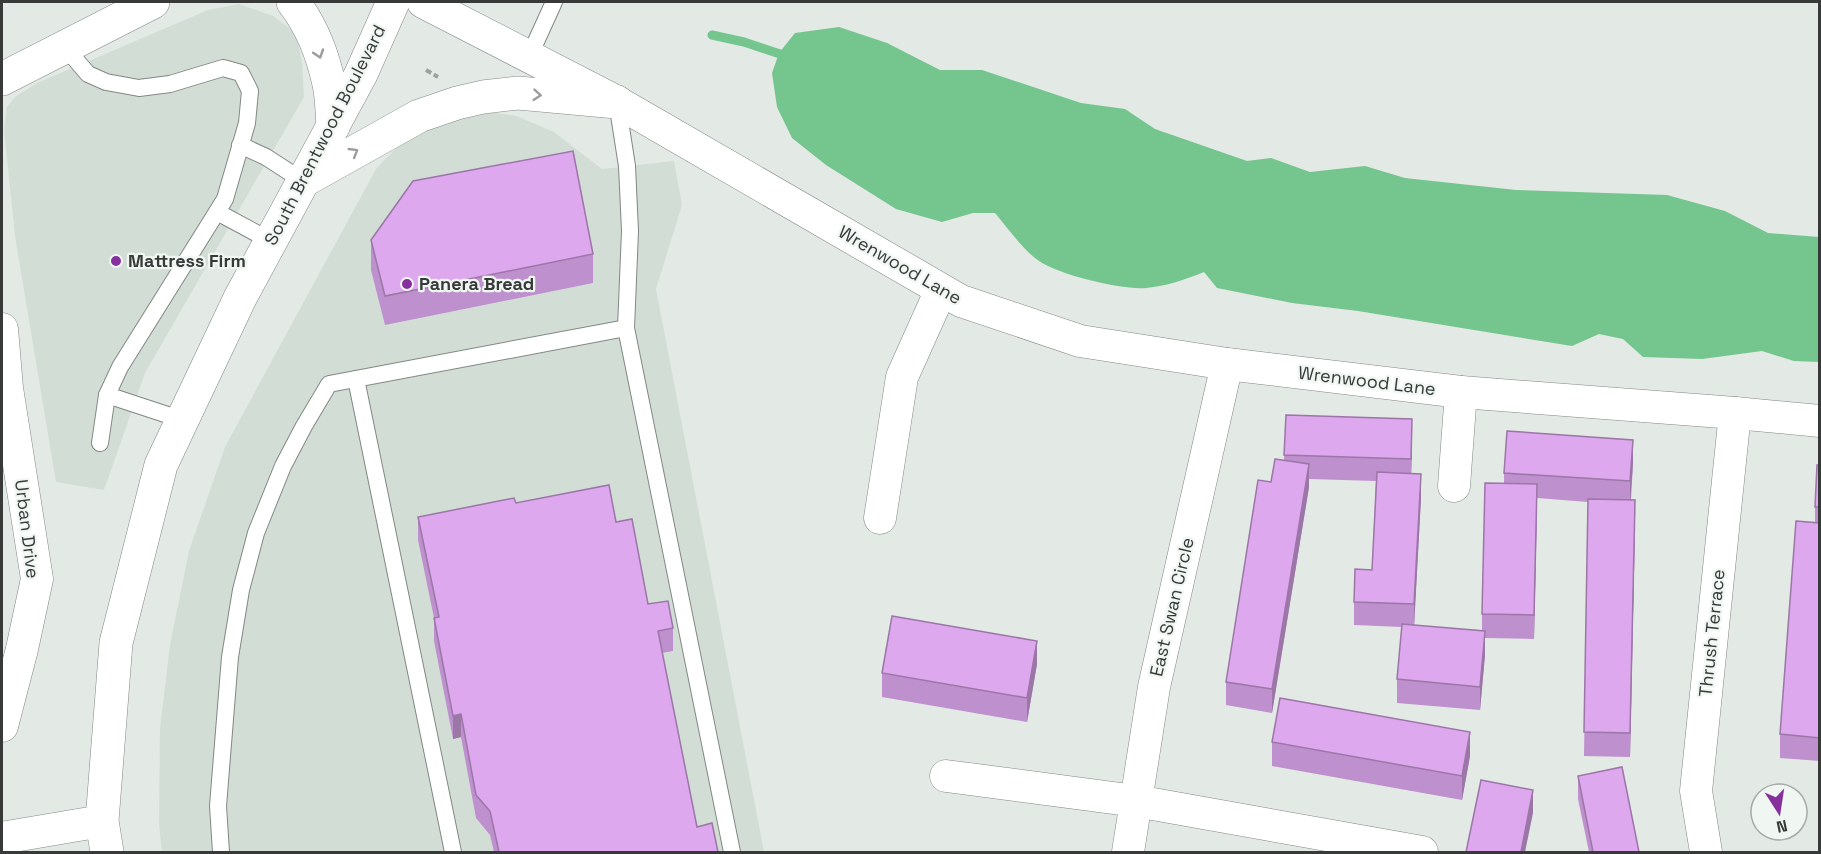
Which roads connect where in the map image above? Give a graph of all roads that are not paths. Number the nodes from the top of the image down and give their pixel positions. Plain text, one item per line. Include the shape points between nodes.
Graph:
1 (153, 2) edge
2 (293, 2) edge
3 (393, 2) edge
4 (423, 2) edge
5 (554, 2) edge
6 (64, 46) junction
7 (530, 57) junction
8 (2, 79) edge
9 (617, 102) junction
10 (333, 127) junction
11 (240, 145) junction
12 (303, 181) junction
13 (218, 212) junction
14 (271, 241) junction
15 (941, 290) junction
16 (626, 328) junction
17 (2, 329) edge
18 (1227, 364) junction
19 (356, 379) junction
20 (1461, 392) junction
21 (106, 395) junction
22 (1735, 412) junction
23 (183, 420) junction
24 (1820, 421) edge
25 (100, 443) dead end
26 (1454, 486) dead end
27 (880, 518) dead end
28 (2, 726) edge
29 (946, 776) dead end
30 (1136, 801) junction
31 (105, 837) edge
32 (2, 838) edge
33 (221, 852) edge
34 (453, 852) edge
35 (732, 852) edge
36 (1128, 852) edge
37 (1422, 852) edge
38 (1706, 852) edge

1 - 6 main road
2 -> 10 main road via 309,27 329,85
3 - 10 main road, South Brentwood Boulevard
4 - 7 street, Wrenwood Lane
5 - 7 lane
6 - 8 main road
6 - 11 lane via 88,74 139,88 170,84 223,68 241,73 250,91
7 - 9 street, Wrenwood Lane
12 -> 9 main road via 400,126 457,103 518,93
9 - 15 street, Wrenwood Lane
9 - 16 lane via 627,166 630,231
10 - 12 main road, South Brentwood Boulevard
11 - 12 lane
11 - 13 lane
12 - 14 main road, South Brentwood Boulevard
13 - 14 lane
13 - 21 lane
14 - 23 main road, South Brentwood Boulevard
15 - 18 street, Wrenwood Lane via 961,301 1080,342
15 - 27 street via 902,377
16 - 19 lane
16 - 35 lane
17 - 28 street, Urban Drive via 37,579
18 - 20 street, Wrenwood Lane
18 - 30 street, East Swan Circle via 1154,687
19 - 33 lane via 329,384 283,466 256,533 230,657 218,806
19 - 34 lane
20 - 22 street, Wrenwood Lane
20 - 26 street, Wrenwood Lane
21 - 23 lane
21 - 25 lane
22 - 24 street, Wrenwood Lane
22 - 38 street, Thrush Terrace via 1696,791
23 - 31 main road, South Brentwood Boulevard via 161,465 116,643
29 - 30 street
30 - 36 street, East Swan Circle
30 - 37 street
31 - 32 street

